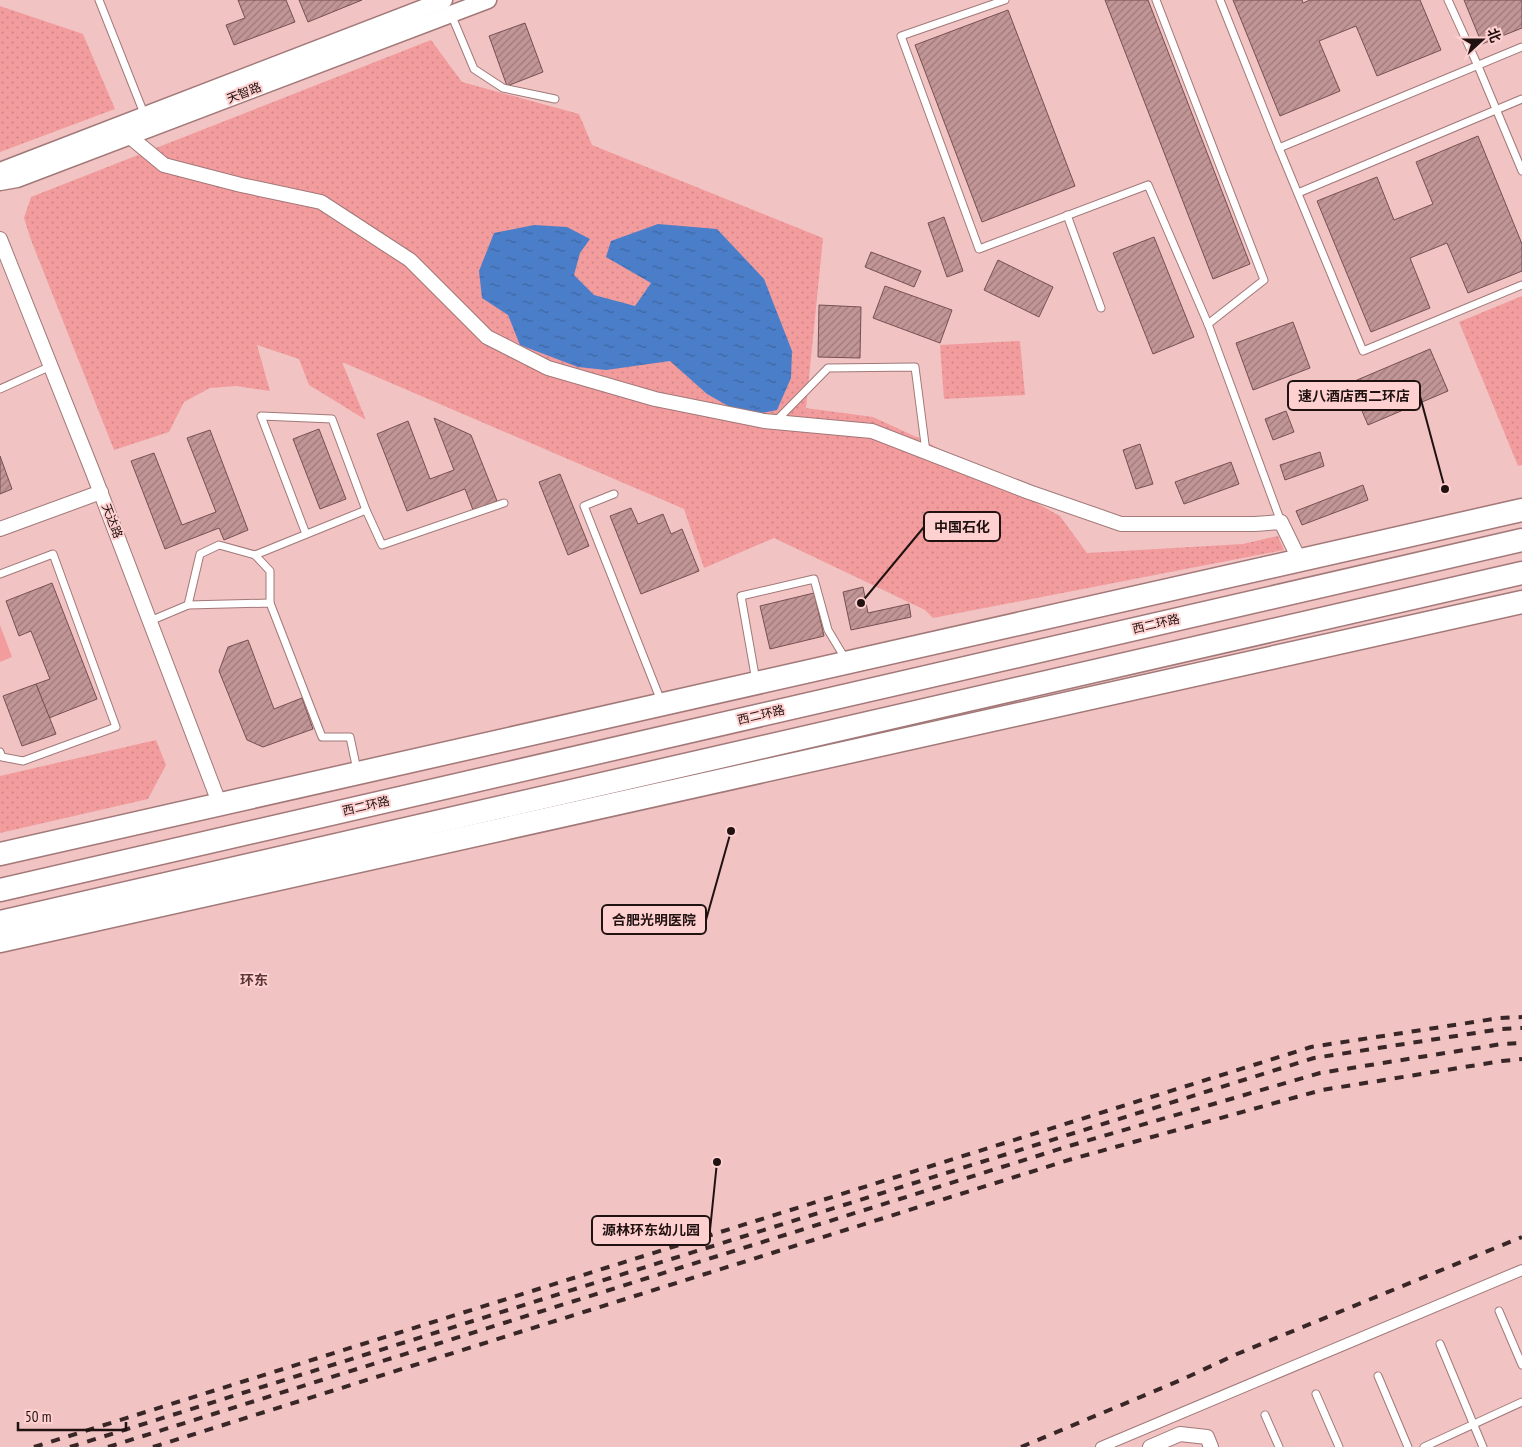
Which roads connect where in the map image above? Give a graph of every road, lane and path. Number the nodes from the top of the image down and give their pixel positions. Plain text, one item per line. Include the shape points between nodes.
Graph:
1 (99, 0) edge
2 (488, 0) edge
3 (1005, 0) edge
4 (1156, 0) edge
5 (1220, 0) edge
6 (1448, 0) edge
7 (448, 7) edge
8 (1522, 48) edge
9 (1478, 66) junction
10 (555, 99) dead end
11 (1522, 99) edge
12 (1496, 110) junction
13 (147, 122) junction
14 (129, 136) junction
15 (1279, 148) junction
16 (0, 171) edge
17 (1522, 171) edge
18 (0, 182) edge
19 (1298, 193) junction
20 (1067, 215) junction
21 (0, 239) edge
22 (1522, 285) edge
23 (1101, 308) dead end
24 (1208, 324) junction
25 (51, 366) junction
26 (0, 388) edge
27 (774, 422) junction
28 (926, 452) junction
29 (101, 492) junction
30 (614, 494) dead end
31 (504, 503) dead end
32 (366, 510) junction
33 (1522, 510) edge
34 (1281, 522) junction
35 (0, 529) edge
36 (306, 534) junction
37 (1522, 540) edge
38 (255, 555) junction
39 (1300, 561) junction
40 (1522, 573) edge
41 (0, 574) edge
42 (1522, 602) edge
43 (270, 603) junction
44 (188, 605) junction
45 (150, 621) junction
46 (848, 662) junction
47 (757, 683) junction
48 (662, 704) junction
49 (0, 752) edge
50 (358, 773) junction
51 (220, 805) junction
52 (0, 854) edge
53 (0, 890) edge
54 (0, 922) edge
55 (0, 941) edge
56 (1522, 1270) edge
57 (1499, 1311) dead end
58 (1440, 1344) dead end
59 (1522, 1365) edge
60 (1378, 1376) dead end
61 (1316, 1394) dead end
62 (1522, 1402) edge
63 (1265, 1415) dead end
64 (1473, 1424) junction
65 (1101, 1447) edge
66 (1150, 1447) edge
67 (1211, 1447) edge
68 (1279, 1447) edge
69 (1339, 1447) edge
70 (1408, 1447) edge
71 (1424, 1447) edge
72 (1483, 1447) edge

1 - 13 lane
2 - 7 street, 天智路
3 - 20 lane via 901,36 979,248
4 - 24 lane via 1264,280
5 - 15 lane
6 - 9 lane
7 - 10 lane via 474,70 502,88
7 - 13 street, 天智路
8 - 9 lane
9 - 12 lane
9 - 15 lane
11 - 12 lane
12 - 17 lane
12 - 19 lane
13 - 14 street, 天智路
13 - 16 street, 天智路
14 - 18 street, 天智路 via 17,179
14 - 27 street via 164,164 322,202 410,260 487,337 548,368 655,399
15 - 19 lane
19 - 22 lane via 1363,351
20 - 23 lane
20 - 24 lane via 1148,185
21 - 25 street, 天达路
24 - 34 lane
25 - 26 lane
25 - 29 street, 天达路
27 - 28 street via 872,432
27 - 28 lane via 828,368 916,367
28 - 34 street via 1121,524
29 - 35 street
29 - 45 street, 天达路
30 - 48 lane via 584,506
31 - 32 lane via 382,545
32 - 36 lane
32 - 36 lane via 332,419 261,416
33 - 39 highway
34 - 39 street
36 - 38 lane
37 - 53 highway, 西二环路
38 - 43 lane via 270,571
38 - 44 lane via 219,545 200,554
39 - 46 highway
40 - 54 highway
41 - 49 lane via 53,554 116,727 23,761 2,756
42 - 55 highway
43 - 44 lane
43 - 50 lane via 322,737 350,737
44 - 45 lane
45 - 51 street, 天达路
46 - 47 highway
46 - 47 lane via 828,630 814,579 740,596
47 - 48 highway
48 - 50 highway
50 - 51 highway
51 - 52 highway
56 - 65 street
57 - 59 lane
58 - 64 lane
60 - 70 lane
61 - 69 lane
62 - 64 lane
63 - 68 lane
64 - 71 lane
64 - 72 lane
66 - 67 street via 1180,1434 1207,1436

